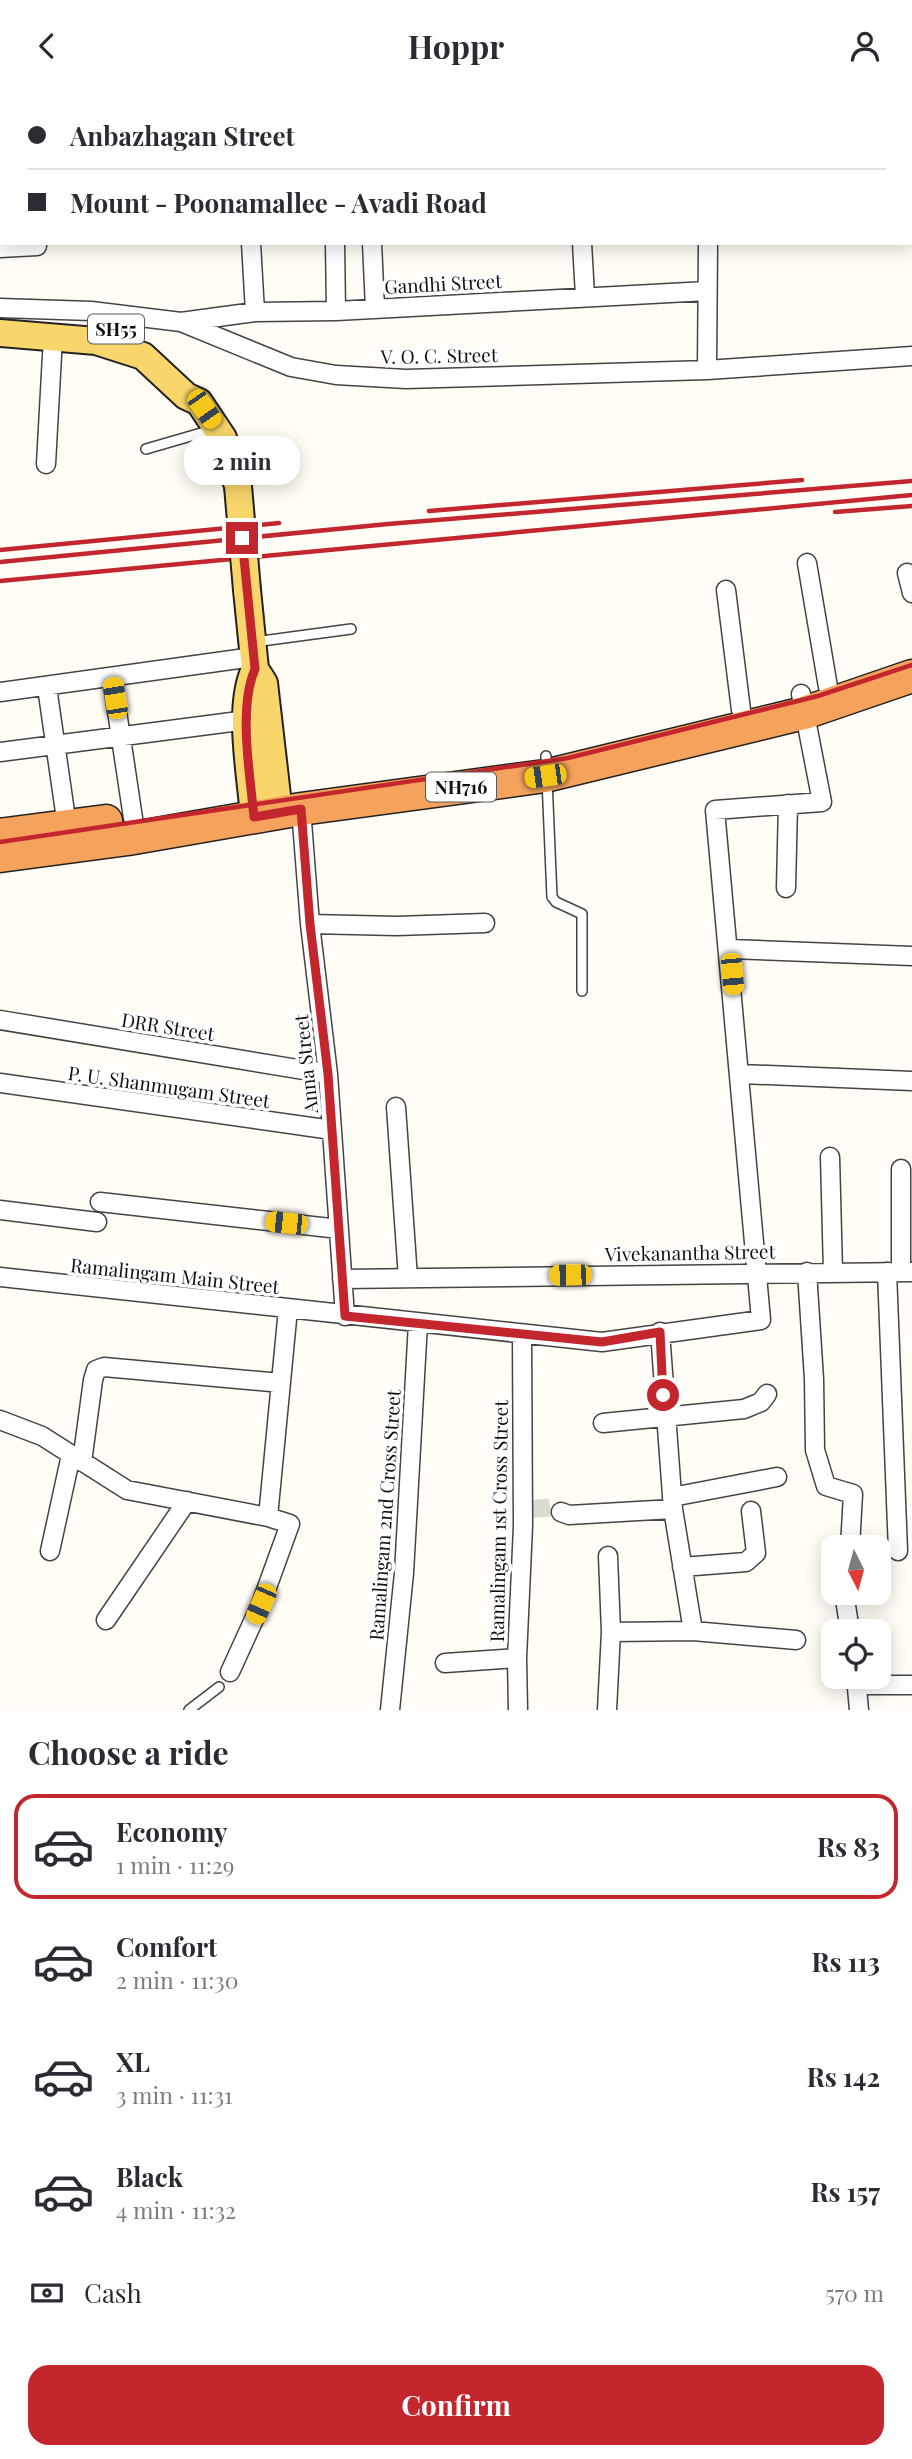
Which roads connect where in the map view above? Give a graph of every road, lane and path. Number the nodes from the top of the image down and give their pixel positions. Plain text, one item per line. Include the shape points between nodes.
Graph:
1 (37, 245) edge
2 (251, 245) edge
3 (335, 245) edge
4 (372, 245) edge
5 (582, 245) edge
6 (708, 245) edge
7 (0, 248) edge
8 (708, 291) junction
9 (585, 296) junction
10 (0, 308) edge
11 (375, 308) junction
12 (255, 311) junction
13 (336, 311) junction
14 (0, 320) edge
15 (181, 322) junction
16 (0, 333) edge
17 (53, 337) junction
18 (912, 356) edge
19 (707, 370) junction
20 (198, 401) junction
21 (216, 428) junction
22 (146, 449) dead end
23 (46, 464) dead end
24 (807, 563) dead end
25 (907, 573) dead end
26 (726, 590) dead end
27 (912, 593) edge
28 (351, 629) dead end
29 (253, 656) junction
30 (912, 660) edge
31 (912, 676) edge
32 (112, 678) junction
33 (47, 687) junction
34 (0, 692) edge
35 (811, 698) junction
36 (741, 711) junction
37 (247, 720) junction
38 (121, 736) junction
39 (54, 745) junction
40 (0, 752) edge
41 (546, 766) junction
42 (788, 804) junction
43 (273, 807) junction
44 (67, 826) junction
45 (117, 827) junction
46 (0, 835) edge
47 (0, 856) edge
48 (786, 888) dead end
49 (485, 923) dead end
50 (310, 924) junction
51 (730, 949) junction
52 (912, 955) edge
53 (582, 991) dead end
54 (0, 1020) edge
55 (741, 1073) junction
56 (328, 1074) junction
57 (912, 1081) edge
58 (0, 1083) edge
59 (396, 1107) dead end
60 (332, 1130) junction
61 (830, 1157) dead end
62 (901, 1169) dead end
63 (100, 1202) dead end
64 (0, 1210) edge
65 (97, 1222) dead end
66 (339, 1229) junction
67 (758, 1272) junction
68 (807, 1272) junction
69 (833, 1272) junction
70 (900, 1272) edge
71 (0, 1277) edge
72 (408, 1278) junction
73 (342, 1279) junction
74 (288, 1309) junction
75 (345, 1316) junction
76 (418, 1323) junction
77 (660, 1332) junction
78 (522, 1334) junction
79 (281, 1383) junction
80 (767, 1394) dead end
81 (664, 1417) junction
82 (0, 1420) edge
83 (603, 1423) dead end
84 (76, 1458) junction
85 (777, 1477) dead end
86 (187, 1501) junction
87 (672, 1503) junction
88 (751, 1511) dead end
89 (561, 1512) tunnel mouth
90 (268, 1517) junction
91 (850, 1535) edge
92 (50, 1551) dead end
93 (898, 1551) dead end
94 (608, 1556) dead end
95 (682, 1567) junction
96 (106, 1621) dead end
97 (693, 1631) junction
98 (611, 1632) junction
99 (796, 1640) dead end
100 (517, 1658) junction
101 (445, 1663) dead end
102 (230, 1672) dead end
103 (891, 1683) edge
104 (912, 1685) edge
105 (219, 1687) dead end
106 (858, 1689) edge
107 (189, 1710) edge
108 (390, 1710) edge
109 (518, 1710) edge
110 (607, 1710) edge
111 (859, 1710) edge

1 - 7 street
2 - 12 street
3 - 13 street
4 - 11 street
5 - 9 street
6 - 8 street
8 - 9 street, Gandhi Street
8 - 19 street
9 - 11 street, Gandhi Street
10 - 15 street via 91,311
11 - 13 street, Gandhi Street
12 - 13 street, Gandhi Street
12 - 15 street, Gandhi Street
14 - 20 main road, SH55 via 97,325 124,331 172,358 198,388
15 - 19 street, V. O. C. Street via 291,367 335,375 406,379
16 - 17 main road
17 - 20 main road via 96,341 143,356 186,396
17 - 23 street
18 - 19 street, V. O. C. Street
20 - 21 main road
21 - 22 lane
21 - 29 main road, bridge via 238,486
24 - 35 street
25 - 27 street
26 - 36 street
28 - 29 lane
29 - 32 street
29 - 37 main road
29 - 43 main road via 264,683
30 - 35 highway
31 - 35 highway, NH716
32 - 33 street
32 - 38 street
33 - 34 street
33 - 39 street
35 - 36 highway
35 - 41 highway, NH716
35 - 42 street via 822,801
36 - 41 highway
37 - 38 street
37 - 43 main road
38 - 39 street
38 - 45 street
39 - 40 street
39 - 44 street
41 - 43 highway, NH716
41 - 53 lane via 552,897 582,914
42 - 48 street
42 - 51 street via 715,810
43 - 45 highway, NH716
43 - 50 street, Anna Street
44 - 45 highway
44 - 46 highway
45 - 47 highway, NH716
49 - 50 street
50 - 56 street, Anna Street
51 - 52 street
51 - 55 street
54 - 56 street, DRR Street
55 - 57 street
55 - 67 street
56 - 60 street, Anna Street
58 - 60 street, P. U. Shanmugam Street
59 - 72 street
60 - 66 street, Anna Street
61 - 69 street
62 - 70 street
63 - 66 street
64 - 65 street
66 - 73 street, Anna Street
67 - 68 street, Vivekanantha Street
67 - 72 street, Vivekanantha Street
67 - 77 street via 761,1320
68 - 69 street, Vivekanantha Street
68 - 91 street via 815,1450 826,1486 853,1494
69 - 70 street, Vivekanantha Street
70 - 93 street
71 - 74 street, Ramalingam Main Street
72 - 73 street, Vivekanantha Street
73 - 75 street, Anna Street
74 - 75 street, Ramalingam Main Street
74 - 79 street
75 - 76 street
76 - 78 street
76 - 108 street, Ramalingam 2nd Cross Street via 404,1573
77 - 78 street via 602,1342
77 - 81 street
78 - 100 street, Ramalingam 1st Cross Street via 527,1510
79 - 84 street via 104,1367 96,1370
79 - 90 street
80 - 81 street via 744,1409
81 - 83 street
81 - 87 street
82 - 84 street via 42,1436
84 - 86 street via 127,1490
84 - 92 street
85 - 87 street
86 - 90 street
86 - 96 street
87 - 89 street via 582,1515
87 - 95 street
88 - 95 street via 756,1553 752,1559
90 - 102 street via 290,1524
94 - 98 street
95 - 97 street
97 - 98 street
97 - 99 street
98 - 110 street
100 - 101 street
100 - 109 street, Ramalingam 1st Cross Street
103 - 104 street
105 - 107 lane
106 - 111 street

